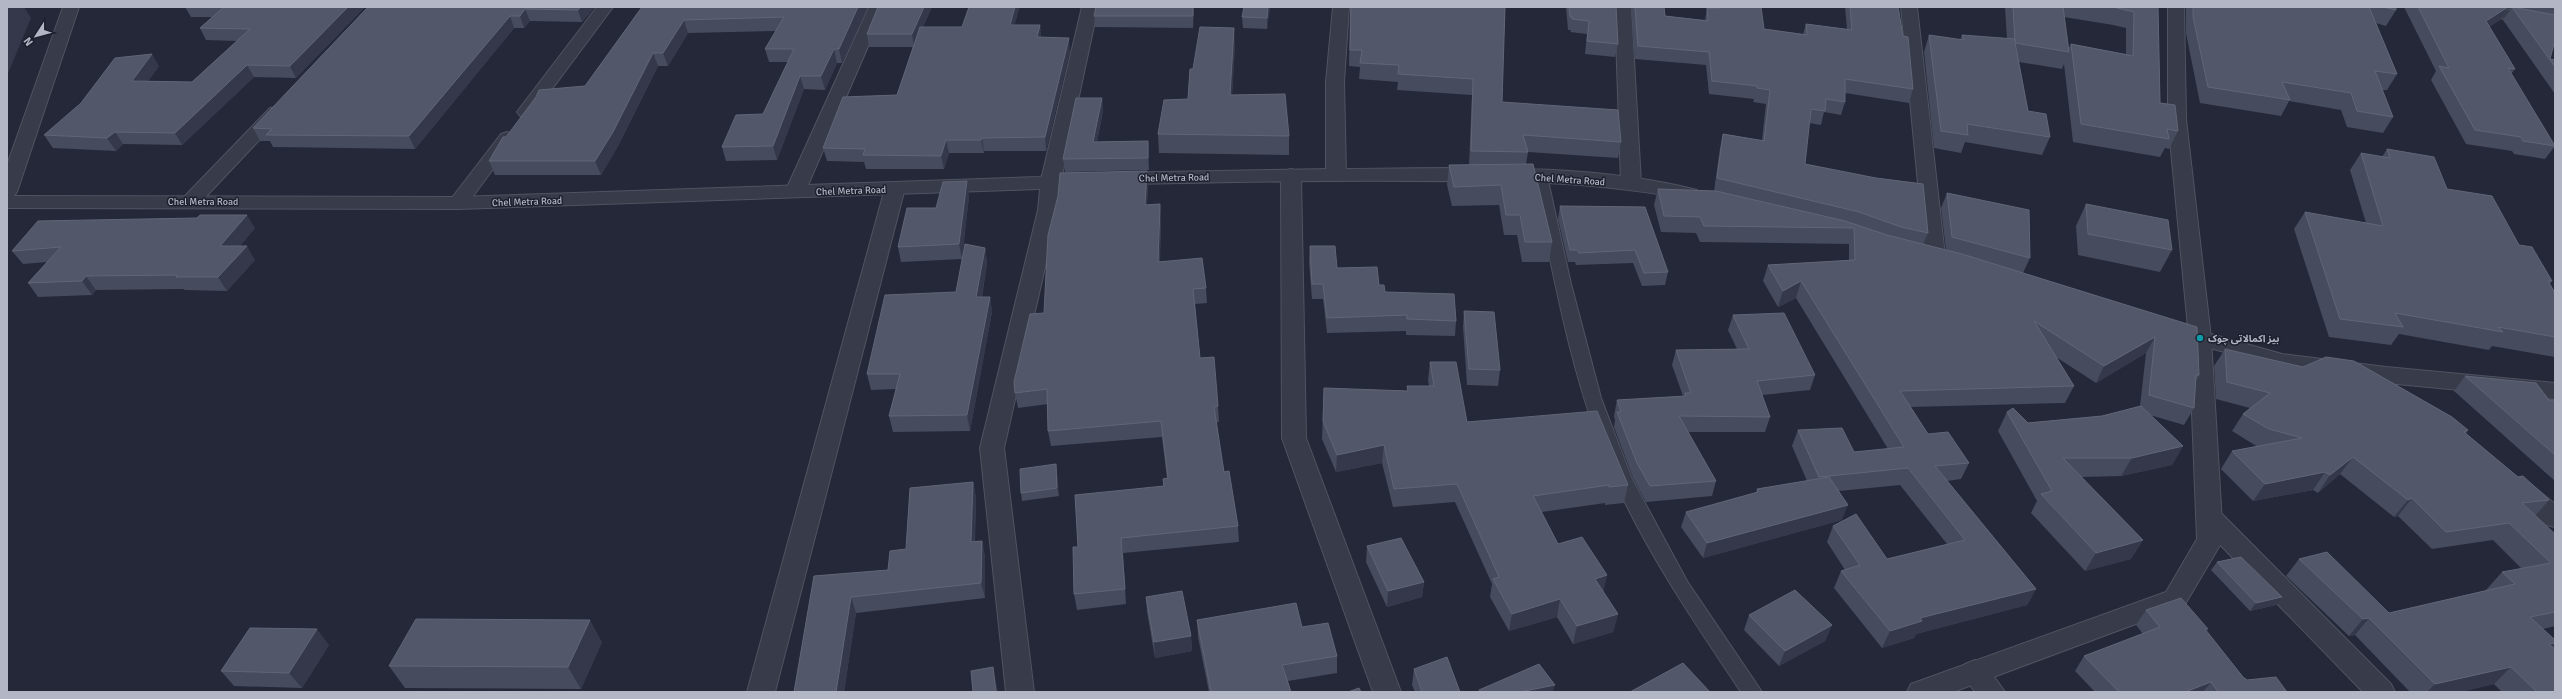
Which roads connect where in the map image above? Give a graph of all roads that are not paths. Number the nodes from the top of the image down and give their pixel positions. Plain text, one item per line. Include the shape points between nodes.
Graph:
1 (71, 7) edge
2 (604, 7) edge
3 (877, 7) edge
4 (1090, 7) edge
5 (1341, 7) edge
6 (1624, 7) edge
7 (1909, 7) edge
8 (2176, 7) edge
9 (2471, 7) edge
10 (2555, 24) edge
11 (289, 98) edge
12 (1291, 174) junction
13 (1336, 175) junction
14 (1540, 176) junction
15 (1051, 180) junction
16 (1631, 183) junction
17 (896, 188) junction
18 (7, 192) edge
19 (795, 192) junction
20 (1709, 199) edge
21 (191, 201) junction
22 (7, 202) edge
23 (458, 203) junction
24 (1913, 251) edge
25 (2190, 334) junction
26 (2386, 375) junction
27 (2555, 391) edge
28 (2416, 400) edge
29 (2501, 472) edge
30 (2209, 517) junction
31 (2555, 518) edge
32 (1983, 682) edge
33 (761, 692) edge
34 (1020, 692) edge
35 (1387, 692) edge
36 (1752, 692) edge
37 (1921, 692) edge
38 (2381, 692) edge

1 - 18 street
2 - 23 street
3 - 19 street
4 - 15 street
5 - 13 street via 1335,82
6 - 16 street
7 - 24 street via 1943,258
8 - 25 street via 2177,119
9 - 10 street
11 - 21 street
12 - 13 street, Chel Metra Road
12 - 15 street, Chel Metra Road
12 - 35 street via 1294,438
13 - 14 street, Chel Metra Road
14 - 16 street, Chel Metra Road
14 - 36 lane via 1593,398 1623,479 1680,586
15 - 17 street, Chel Metra Road via 1039,183
15 - 34 street via 1048,210 992,448
16 - 20 street, Chel Metra Road
17 - 19 street, Chel Metra Road
17 - 33 street
19 - 23 street, Chel Metra Road
21 - 22 street, Chel Metra Road
21 - 23 street, Chel Metra Road
25 - 26 street via 2282,361
25 - 30 street
26 - 27 street
26 - 28 street
29 - 31 street
30 - 32 street via 2210,540 2175,599
30 - 38 street
32 - 37 street

